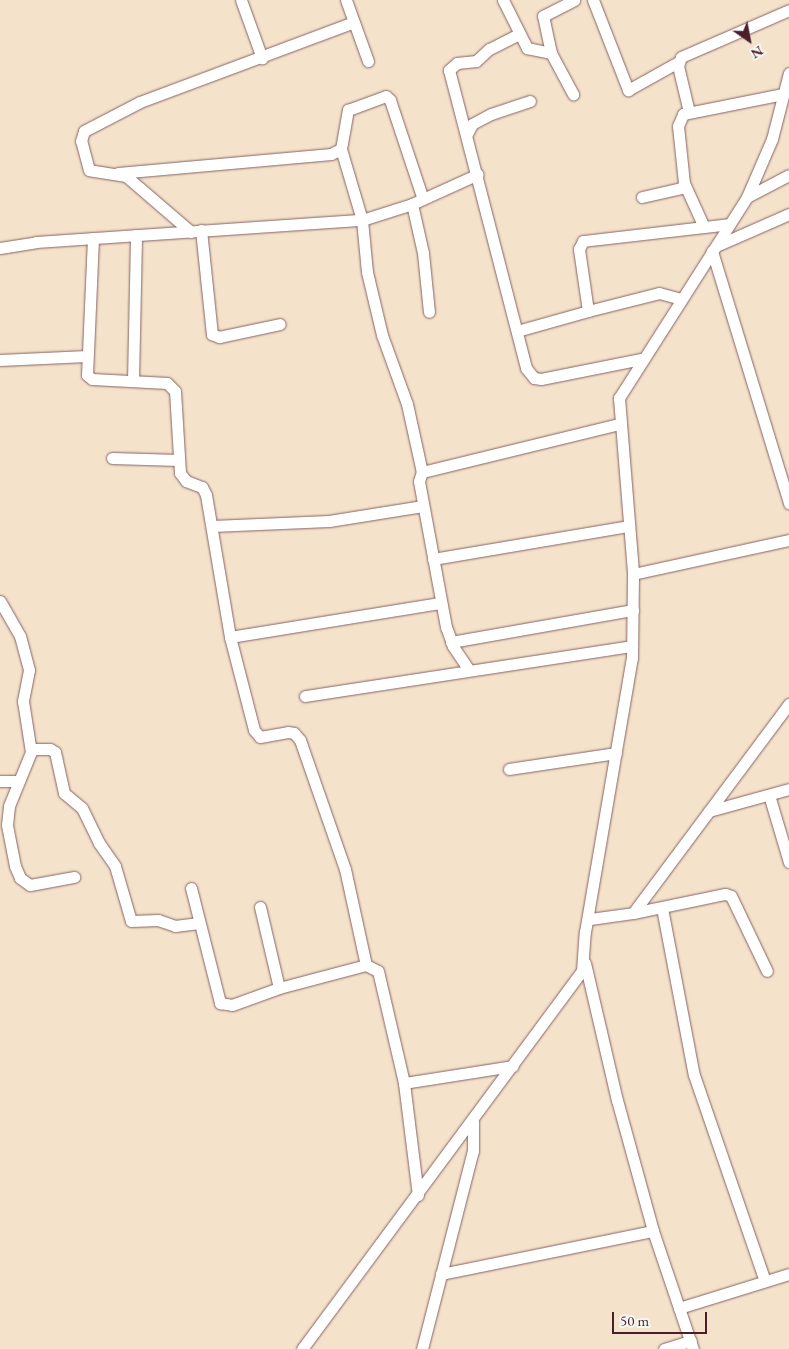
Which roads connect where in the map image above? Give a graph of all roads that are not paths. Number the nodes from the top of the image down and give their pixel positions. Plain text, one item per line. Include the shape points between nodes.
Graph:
1 (241, 0) edge
2 (346, 0) edge
3 (503, 0) edge
4 (574, 0) edge
5 (593, 0) edge
6 (789, 10) edge
7 (354, 22) junction
8 (519, 34) junction
9 (551, 53) junction
10 (262, 58) junction
11 (368, 61) dead end
12 (678, 62) junction
13 (789, 73) edge
14 (572, 94) dead end
15 (783, 94) junction
16 (530, 101) dead end
17 (789, 110) edge
18 (689, 112) junction
19 (777, 116) junction
20 (467, 134) junction
21 (341, 149) junction
22 (118, 173) junction
23 (478, 174) junction
24 (789, 175) edge
25 (684, 184) junction
26 (642, 197) dead end
27 (747, 197) junction
28 (423, 199) junction
29 (412, 204) junction
30 (788, 217) edge
31 (362, 220) junction
32 (729, 224) junction
33 (704, 227) junction
34 (196, 231) junction
35 (136, 235) junction
36 (93, 238) junction
37 (0, 248) edge
38 (714, 248) junction
39 (681, 299) junction
40 (588, 311) junction
41 (429, 312) dead end
42 (280, 324) dead end
43 (517, 332) junction
44 (86, 356) junction
45 (641, 359) junction
46 (0, 360) edge
47 (133, 381) junction
48 (619, 424) junction
49 (112, 458) dead end
50 (179, 460) junction
51 (422, 472) junction
52 (789, 503) edge
53 (423, 506) junction
54 (212, 526) junction
55 (629, 526) junction
56 (789, 540) edge
57 (433, 559) junction
58 (633, 574) junction
59 (0, 601) edge
60 (441, 603) junction
61 (633, 610) junction
62 (230, 638) junction
63 (451, 642) junction
64 (632, 646) junction
65 (469, 670) junction
66 (305, 696) dead end
67 (789, 704) edge
68 (31, 749) junction
69 (616, 753) junction
70 (509, 769) dead end
71 (0, 781) edge
72 (18, 781) junction
73 (789, 789) edge
74 (769, 794) junction
75 (709, 811) junction
76 (789, 862) edge
77 (74, 877) dead end
78 (191, 888) dead end
79 (260, 907) dead end
80 (662, 908) junction
81 (633, 913) junction
82 (590, 919) junction
83 (199, 923) junction
84 (585, 962) junction
85 (366, 966) junction
86 (767, 971) dead end
87 (279, 988) junction
88 (513, 1066) junction
89 (404, 1083) junction
90 (473, 1122) junction
91 (418, 1195) junction
92 (653, 1231) junction
93 (441, 1274) junction
94 (789, 1274) edge
95 (765, 1281) junction
96 (679, 1308) junction
97 (692, 1345) edge
98 (302, 1349) edge
99 (422, 1349) edge
100 (664, 1349) edge

1 - 10 street
2 - 7 street
3 - 8 street
4 - 9 street via 543,16
5 - 12 street via 628,90
6 - 12 street via 685,54
7 - 10 street
7 - 11 street
8 - 9 street via 533,52
8 - 20 street via 489,49 476,61 457,62 449,70
9 - 14 street
10 - 22 street via 140,102 91,125 81,141 85,164 96,173
12 - 18 street
13 - 15 street
15 - 18 street
15 - 19 street
16 - 20 street via 491,114 472,124
17 - 19 street
18 - 25 street via 679,120 678,126
19 - 27 street via 762,167
20 - 23 street
21 - 22 street via 331,154
21 - 28 street via 348,110 386,96
21 - 31 street
22 - 34 street
23 - 28 street
23 - 43 street
24 - 27 street
25 - 26 street via 673,192
25 - 33 street
27 - 32 street
28 - 29 street
29 - 31 street
29 - 41 street via 423,253
30 - 38 street
31 - 34 street
31 - 51 street via 367,272 382,335 408,404
32 - 33 street
32 - 38 street
33 - 40 street via 583,241 579,248
34 - 35 street
34 - 42 street via 212,334 219,337
35 - 36 street
35 - 47 street
36 - 37 street
36 - 44 street
38 - 39 street
38 - 52 street
39 - 40 street via 660,294
39 - 45 street
40 - 43 street
43 - 45 street via 526,368 534,378
44 - 46 street
44 - 47 street via 89,377
45 - 48 street via 619,398
47 - 50 street via 167,383 173,387
48 - 51 street
48 - 55 street
49 - 50 street
50 - 54 street via 182,477 204,490
51 - 53 street via 419,481
53 - 54 street via 329,521
53 - 57 street
54 - 62 street
55 - 57 street
55 - 58 street
56 - 58 street
57 - 60 street
58 - 61 street
59 - 68 street via 26,652 29,670 23,701
60 - 62 street
60 - 63 street
61 - 63 street
61 - 64 street
62 - 85 street via 256,734 266,737 288,732 300,740 345,869
63 - 65 street
64 - 65 street
64 - 69 street
65 - 66 street
67 - 75 street
68 - 72 street
68 - 83 street via 55,752 64,793 82,808 99,844 115,866 131,921 158,920 175,926
69 - 70 street
69 - 82 street
71 - 72 street
72 - 77 street via 7,825 20,878 30,885
73 - 74 street
74 - 75 street
74 - 76 street
75 - 81 street
78 - 83 street
79 - 87 street
80 - 81 street
80 - 86 street via 726,894 731,896
80 - 95 street via 694,1074
81 - 82 street
82 - 84 street via 585,932
83 - 87 street via 220,1003 232,1005
84 - 88 street via 577,982
84 - 92 street via 617,1100
85 - 87 street
85 - 89 street via 378,971 380,976
88 - 89 street
88 - 90 street
89 - 91 street
90 - 91 street
90 - 93 street via 473,1151
91 - 98 street
92 - 93 street
92 - 96 street
93 - 99 street
94 - 95 street
95 - 96 street
96 - 97 street
97 - 100 street

